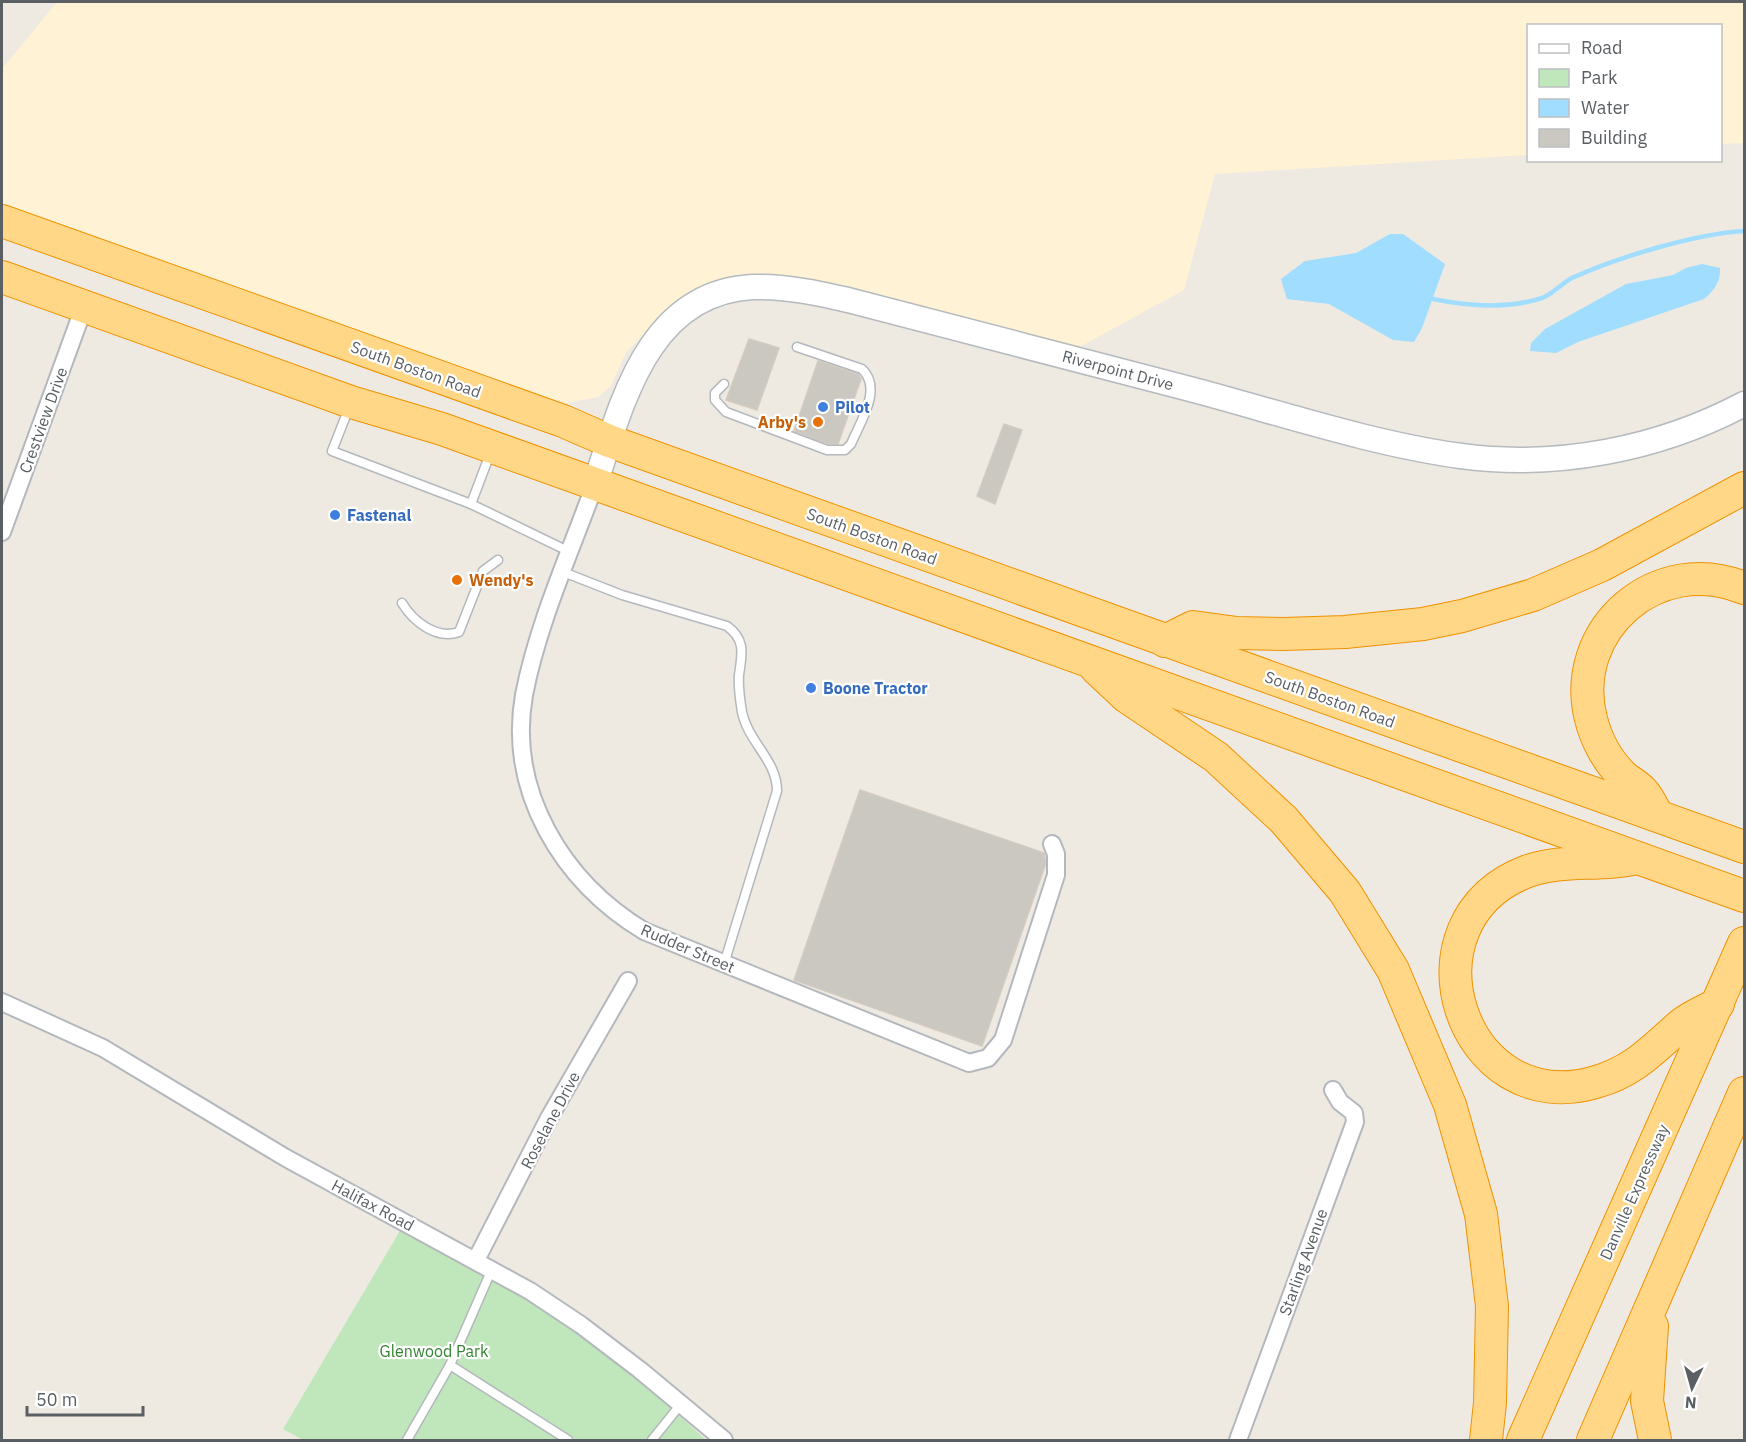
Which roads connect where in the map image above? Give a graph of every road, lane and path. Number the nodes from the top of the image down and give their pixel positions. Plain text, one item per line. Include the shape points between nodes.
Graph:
1 (2, 221) edge
2 (2, 277) edge
3 (84, 307) junction
4 (797, 347) dead end
5 (724, 384) dead end
6 (351, 402) junction
7 (1744, 404) edge
8 (609, 441) junction
9 (493, 447) junction
10 (594, 484) junction
11 (1744, 488) edge
12 (471, 504) junction
13 (2, 532) edge
14 (570, 552) junction
15 (498, 560) dead end
16 (563, 572) junction
17 (1744, 588) edge
18 (402, 603) dead end
19 (1165, 641) junction
20 (1086, 659) junction
21 (1657, 815) junction
22 (1052, 844) dead end
23 (1744, 847) edge
24 (1638, 858) junction
25 (1744, 896) edge
26 (1744, 943) edge
27 (724, 964) junction
28 (628, 981) dead end
29 (2, 1002) edge
30 (1718, 1004) junction
31 (1333, 1090) dead end
32 (1744, 1093) edge
33 (476, 1260) junction
34 (493, 1269) junction
35 (1653, 1305) junction
36 (450, 1365) junction
37 (681, 1404) junction
38 (407, 1440) edge
39 (568, 1440) edge
40 (652, 1440) edge
41 (724, 1440) edge
42 (1238, 1440) edge
43 (1486, 1440) edge
44 (1523, 1440) edge
45 (1593, 1440) edge
46 (1655, 1440) edge

1 - 8 highway, South Boston Road via 563,421
2 - 3 highway
3 - 6 highway
3 - 13 street, Crestview Drive
4 - 5 lane via 862,369 868,375 872,390 851,444 845,450 827,450 726,412 715,400 715,393
6 - 9 highway
6 - 12 lane via 332,451
7 - 8 street, Riverpoint Drive via 1665,438 1593,454 1542,460 1461,456 838,298 752,287 708,298 675,318 657,337 628,386
8 - 10 street, Riverpoint Drive
8 - 19 highway, South Boston Road
9 - 10 highway
9 - 12 lane
10 - 14 street, Rudder Street
10 - 20 highway
11 - 19 highway via 1602,565 1533,595 1462,616 1368,629 1284,634 1193,627
12 - 14 lane
14 - 16 street, Rudder Street
15 - 18 lane via 483,571 459,632 447,634 421,625
16 - 27 street, Rudder Street via 534,655 521,723 527,780 538,813 566,864 602,903 644,931
16 - 27 lane via 622,595 727,626 742,642 739,697 743,716 750,735 773,767 777,791
17 - 21 highway via 1713,580 1669,583 1616,615 1595,646 1586,683 1592,722 1610,762 1643,792
19 - 21 highway, South Boston Road
20 - 24 highway
20 - 43 highway via 1127,697 1216,757 1284,820 1345,892 1393,970 1450,1105 1481,1214 1492,1306
21 - 23 highway, South Boston Road
22 - 27 street, Rudder Street via 1056,875 1003,1040 980,1061 961,1061
24 - 25 highway
24 - 30 highway via 1528,871 1482,903 1469,920 1456,957 1456,997 1470,1032 1483,1050 1513,1075 1533,1083 1575,1086 1613,1076 1642,1060 1683,1023
26 - 30 highway, Danville Expressway
28 - 33 street, Roselane Drive via 549,1118
29 - 33 street, Halifax Road via 103,1048 286,1158
30 - 44 highway, Danville Expressway
31 - 42 street, Starling Avenue via 1354,1113 1355,1122
32 - 35 highway
33 - 34 street, Halifax Road
34 - 36 lane
34 - 37 street, Halifax Road via 581,1325
35 - 45 highway
35 - 46 highway via 1647,1401
36 - 38 lane
36 - 39 lane
37 - 40 lane
37 - 41 street, Halifax Road

